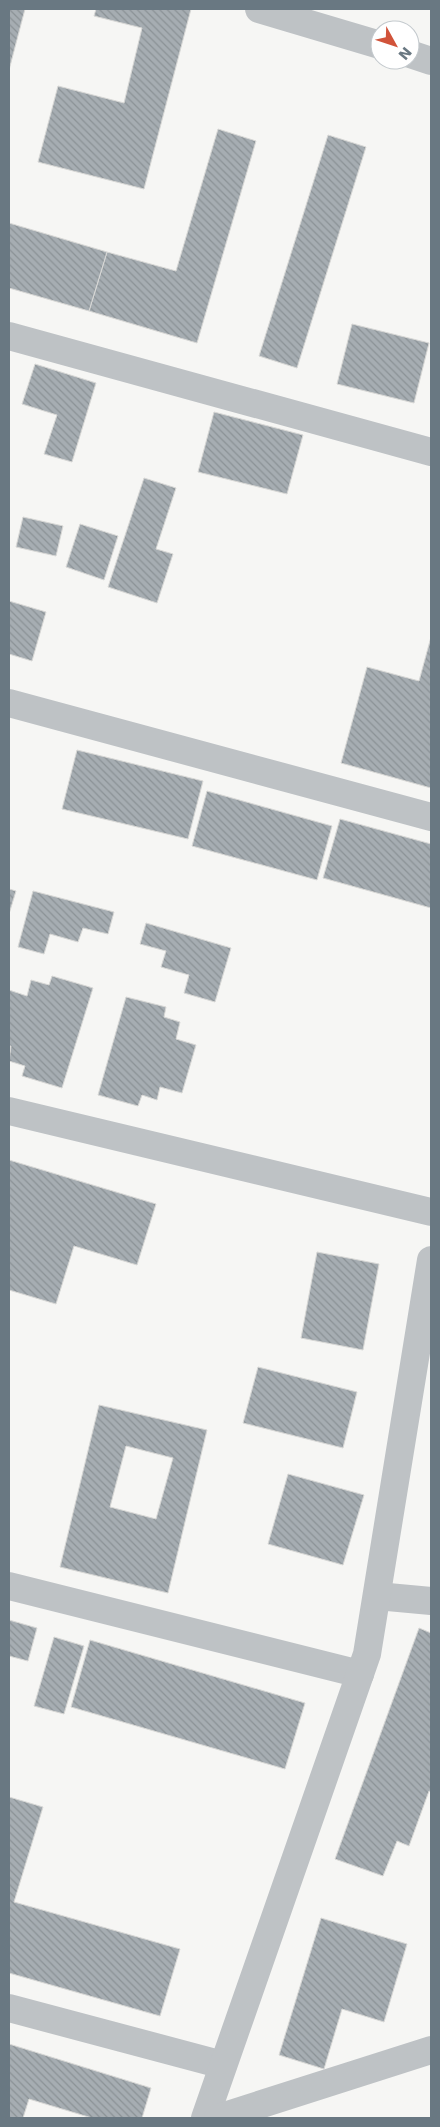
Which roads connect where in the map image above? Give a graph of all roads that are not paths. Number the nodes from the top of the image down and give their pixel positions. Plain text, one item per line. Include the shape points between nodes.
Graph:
1 (259, 9) edge
2 (370, 42) edge
3 (9, 336) edge
4 (431, 452) edge
5 (9, 703) edge
6 (431, 817) edge
7 (9, 1112) edge
8 (431, 1212) edge
9 (431, 1260) edge
10 (9, 1586) edge
11 (377, 1596) junction
12 (431, 1602) edge
13 (360, 1674) junction
14 (9, 2008) edge
15 (431, 2050) edge
16 (223, 2065) junction
17 (205, 2118) edge
18 (218, 2118) edge

1 - 2 street
3 - 4 street
5 - 6 street
7 - 8 street
9 - 11 street
10 - 13 street
11 - 12 street
11 - 13 street via 368,1654
13 - 16 street
14 - 16 street
15 - 18 street
16 - 17 street

